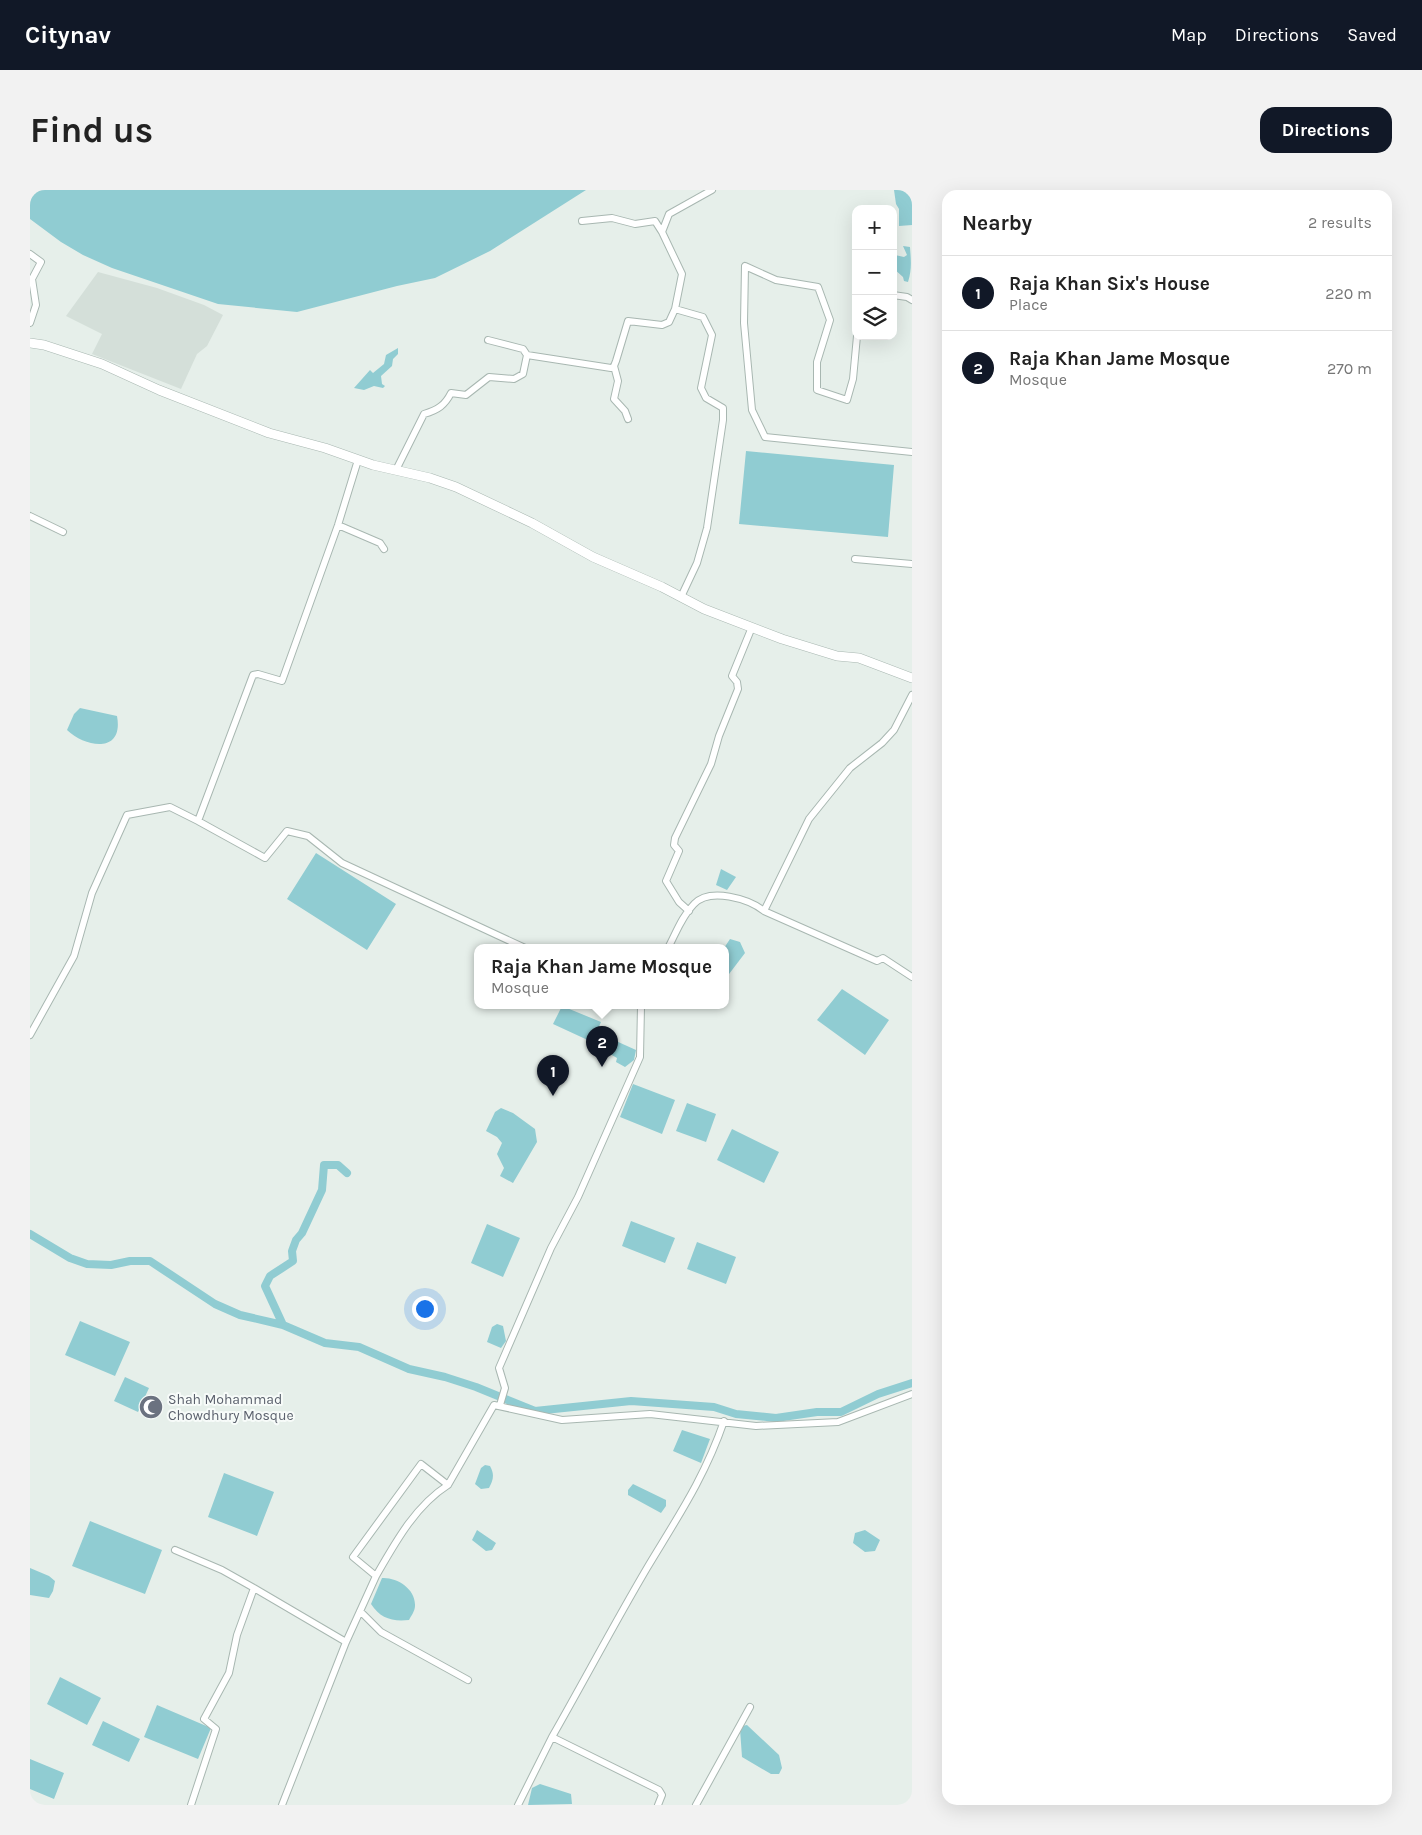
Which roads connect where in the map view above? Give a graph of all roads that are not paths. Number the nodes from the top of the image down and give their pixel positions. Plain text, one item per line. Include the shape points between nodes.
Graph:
1 (712, 190) edge
2 (582, 221) dead end
3 (662, 232) junction
4 (30, 254) edge
5 (897, 296) edge
6 (912, 300) edge
7 (675, 309) junction
8 (30, 323) edge
9 (488, 340) dead end
10 (857, 340) edge
11 (30, 343) edge
12 (526, 355) junction
13 (614, 366) junction
14 (628, 419) dead end
15 (912, 452) edge
16 (358, 460) junction
17 (396, 470) junction
18 (30, 516) edge
19 (338, 525) junction
20 (62, 532) dead end
21 (384, 548) dead end
22 (855, 559) dead end
23 (912, 564) edge
24 (681, 597) junction
25 (752, 627) junction
26 (912, 678) edge
27 (912, 695) edge
28 (198, 821) junction
29 (688, 911) junction
30 (764, 911) junction
31 (516, 944) edge
32 (670, 944) edge
33 (912, 977) edge
34 (640, 1009) edge
35 (30, 1036) edge
36 (912, 1394) edge
37 (500, 1405) junction
38 (724, 1421) junction
39 (448, 1485) junction
40 (175, 1550) dead end
41 (376, 1576) junction
42 (254, 1588) junction
43 (360, 1611) junction
44 (346, 1642) junction
45 (468, 1680) dead end
46 (750, 1707) dead end
47 (552, 1737) junction
48 (191, 1805) edge
49 (282, 1805) edge
50 (518, 1805) edge
51 (658, 1805) edge
52 (696, 1805) edge

1 - 3 street via 669,214
2 - 3 street via 612,218 635,224 655,221
3 - 7 street via 682,274
4 - 8 street via 41,262 32,279 36,305
5 - 6 street
7 - 13 street via 670,322 662,325 628,321
7 - 24 street via 703,317 712,336 701,388 706,398 722,408 724,420 707,528 697,563
9 - 12 street via 523,349
10 - 15 street via 853,378 846,400 817,390 817,362 830,320 818,287 776,280 745,266 744,323 752,410 765,437
11 - 16 street via 102,364 270,433
12 - 13 street
12 - 17 street via 523,374 514,379 489,377 466,395 451,392 436,411 424,414
13 - 14 street via 618,381 614,399
16 - 17 street
16 - 19 street
17 - 24 street via 456,487 532,523 593,557
18 - 20 street
19 - 21 street via 380,543
19 - 28 street via 282,681 253,675
22 - 23 street
24 - 25 street
25 - 26 street via 837,656 881,664
25 - 29 street via 733,671 738,689 711,764 675,838 674,844 679,851 666,882
27 - 30 street via 894,730 850,768 809,819
28 - 31 street via 265,858 287,831 308,836 342,863
28 - 35 street via 170,807 127,814 92,893 74,956
29 - 30 street via 696,902 721,896 738,898
29 - 32 street
30 - 33 street via 877,961 883,958
34 - 37 street via 640,1056 498,1368 505,1388
36 - 38 street via 838,1422 756,1426
37 - 38 street via 562,1420 650,1414
37 - 39 street via 494,1405
38 - 47 street via 689,1501 646,1569
39 - 41 street via 433,1494 422,1507
39 - 41 street via 422,1464 353,1557
40 - 42 street
41 - 43 street
42 - 44 street
42 - 48 street via 229,1673 204,1719 216,1728
43 - 44 street
43 - 45 street via 381,1632
44 - 49 street
46 - 52 street
47 - 50 street
47 - 51 street via 659,1790 662,1795

